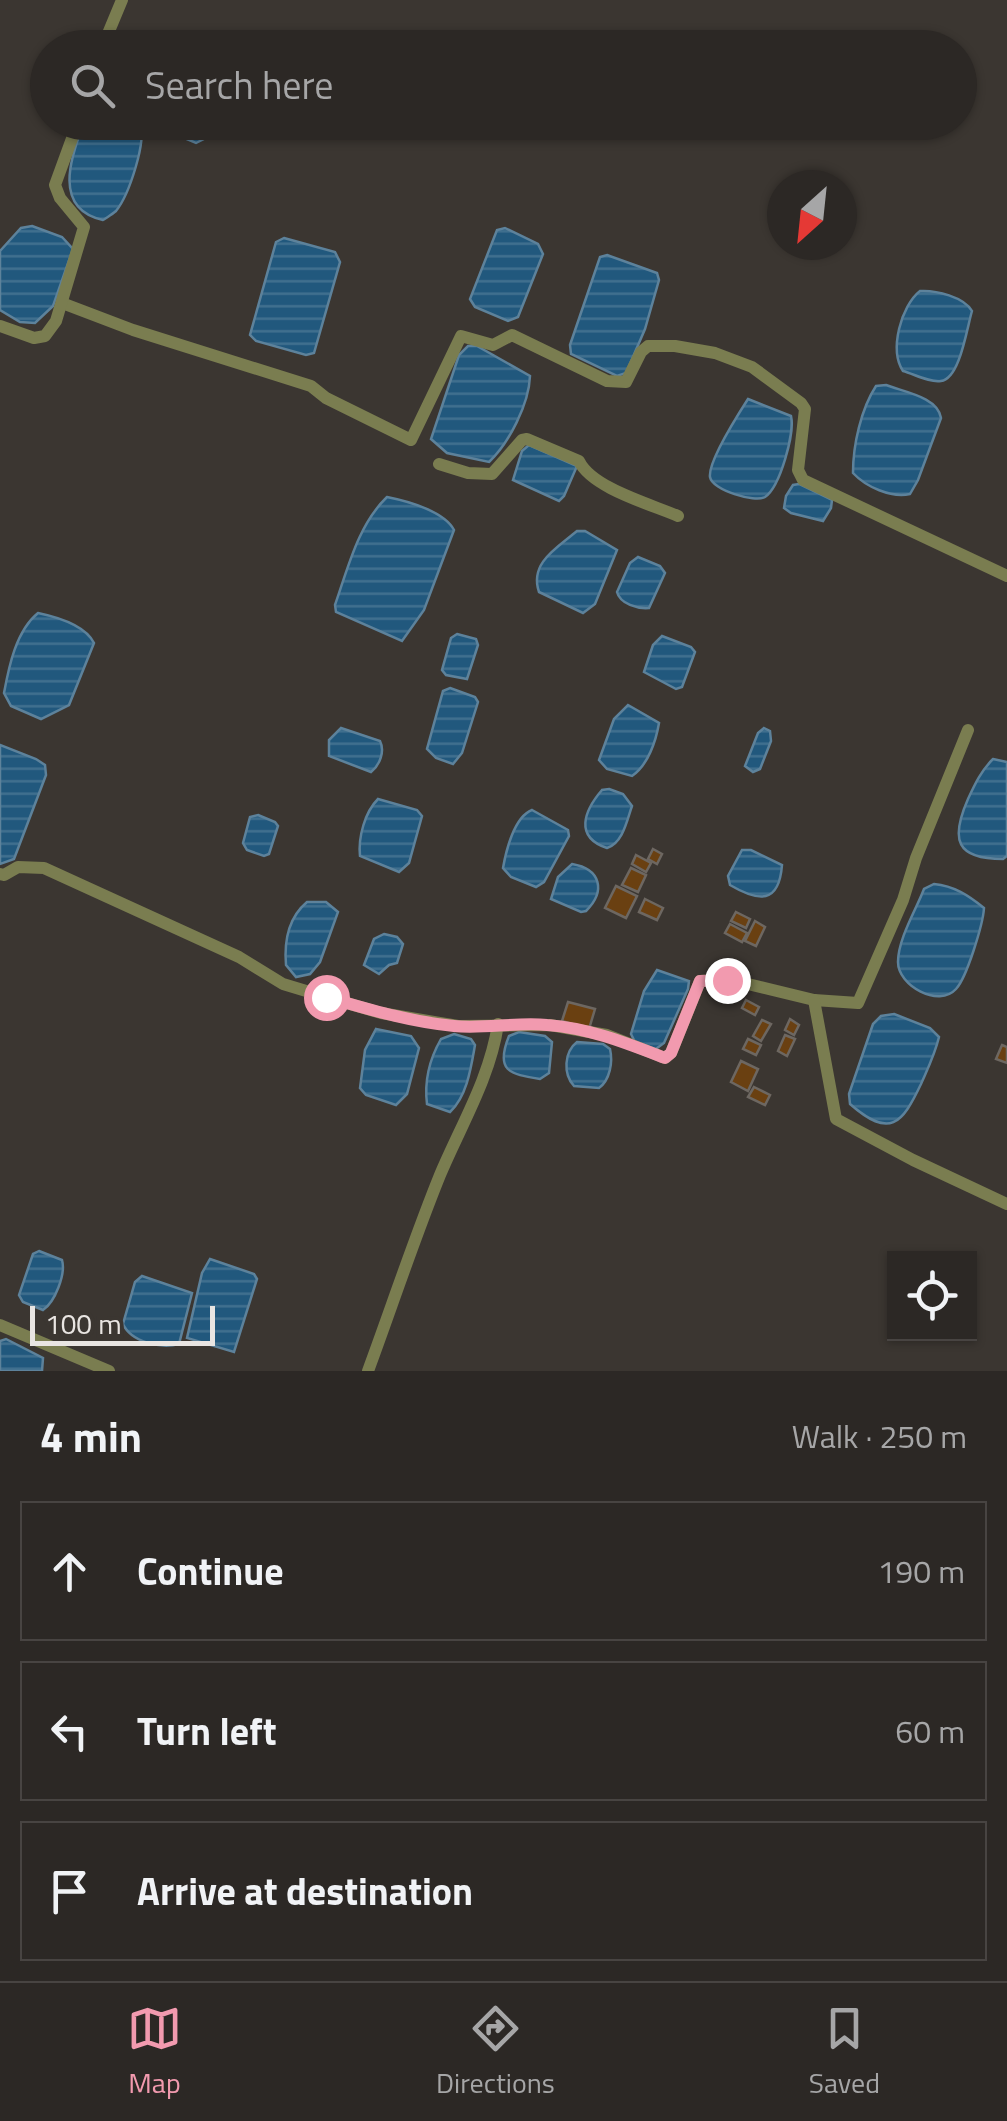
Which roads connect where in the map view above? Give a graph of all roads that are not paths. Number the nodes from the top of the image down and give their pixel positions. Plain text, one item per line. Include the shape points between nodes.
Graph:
1 (122, 0) edge
2 (110, 30) edge
3 (71, 140) edge
4 (62, 304) junction
5 (0, 326) edge
6 (439, 464) dead end
7 (678, 516) dead end
8 (1007, 576) edge
9 (968, 730) dead end
10 (0, 874) edge
11 (814, 1000) junction
12 (498, 1024) junction
13 (1007, 1204) edge
14 (0, 1325) edge
15 (110, 1371) edge
16 (368, 1371) edge

1 - 2 street
3 - 4 street via 55,185 84,226
4 - 5 street via 46,336
4 - 8 street via 311,386 411,440 461,336 493,345 512,335 621,383 648,346 715,352 752,367 801,403 803,480
6 - 7 street via 492,474 528,439
9 - 11 street via 858,1003
10 - 12 street via 44,868 240,957 282,984 382,1013 442,1024
11 - 12 street via 727,980 700,981 665,1058 607,1035
11 - 13 street via 836,1119
12 - 16 street via 480,1088 426,1208
14 - 15 street

